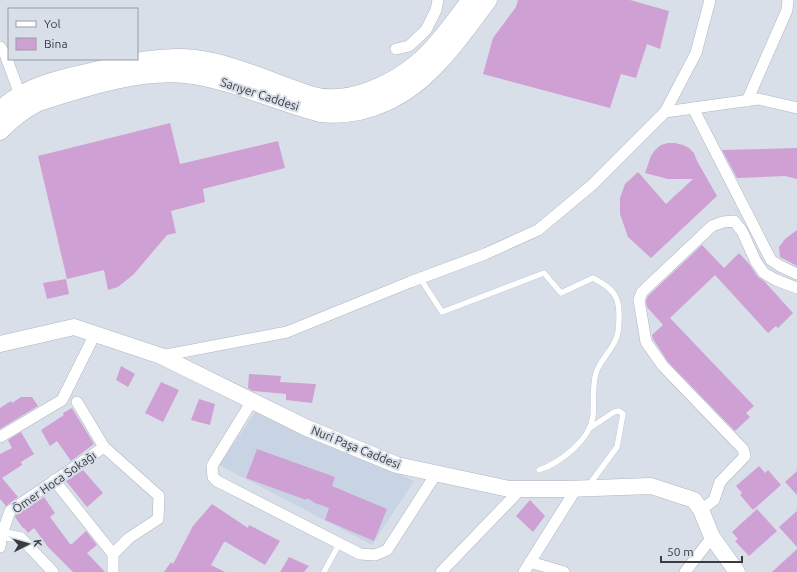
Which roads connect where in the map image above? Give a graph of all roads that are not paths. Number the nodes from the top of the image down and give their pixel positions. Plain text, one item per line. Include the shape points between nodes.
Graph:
1 (438, 0) edge
2 (471, 0) edge
3 (488, 0) edge
4 (710, 0) edge
5 (788, 0) edge
6 (0, 47) edge
7 (396, 49) dead end
8 (747, 101) junction
9 (23, 102) junction
10 (693, 108) junction
11 (797, 108) edge
12 (0, 110) edge
13 (665, 112) junction
14 (0, 131) edge
15 (797, 274) edge
16 (420, 278) junction
17 (797, 288) edge
18 (95, 334) junction
19 (0, 344) edge
20 (161, 356) junction
21 (252, 401) junction
22 (77, 402) dead end
23 (590, 428) junction
24 (0, 438) edge
25 (104, 447) junction
26 (539, 470) dead end
27 (436, 474) junction
28 (54, 480) junction
29 (581, 488) junction
30 (520, 489) junction
31 (702, 510) junction
32 (2, 534) junction
33 (712, 537) junction
34 (339, 544) junction
35 (0, 547) edge
36 (113, 554) junction
37 (530, 562) junction
38 (53, 572) edge
39 (113, 572) edge
40 (324, 572) edge
41 (441, 572) edge
42 (524, 572) edge
43 (564, 572) edge
44 (685, 572) edge
45 (737, 572) edge

1 - 7 street via 426,30 409,46
2 - 9 main road, Sarıyer Caddesi via 420,61 395,79 352,96 312,96 220,64 175,58 140,61 80,74 34,88
3 - 9 main road, Sarıyer Caddesi via 439,62 409,89 372,108 351,113 321,113 218,80 166,72 144,74 38,102
4 - 13 street via 696,53
5 - 8 street via 787,10
6 - 9 street
8 - 10 street
8 - 11 street via 758,100
9 - 12 main road, Sarıyer Caddesi
9 - 14 main road, Sarıyer Caddesi
10 - 13 street
10 - 15 street via 771,260
13 - 16 street via 592,185 538,230 485,254
16 - 20 street via 287,332
16 - 23 lane via 442,312 544,273 561,293 593,278 612,290 618,299 619,329 616,340 597,371
17 - 31 street via 764,273 734,221 712,226 642,292 639,300 646,342 663,366 743,449 745,456 720,482 714,500
18 - 19 street, Nuri Paşa Caddesi via 74,327
18 - 20 street, Nuri Paşa Caddesi
18 - 24 street via 62,400
20 - 21 street, Nuri Paşa Caddesi
21 - 27 street, Nuri Paşa Caddesi via 307,428 397,466
21 - 34 street via 212,466 213,477 217,482
22 - 25 street
23 - 26 lane via 582,440 561,458
23 - 29 lane via 614,412 619,411 623,414 617,447
25 - 28 street, Ömer Hoca Sokağı
25 - 36 street, Ömer Hoca Sokağı via 159,496 158,519 129,538
27 - 30 street, Nuri Paşa Caddesi via 508,489
27 - 34 street via 386,550 367,556
28 - 32 street, Ömer Hoca Sokağı via 10,511
28 - 36 street
29 - 30 street, Nuri Paşa Caddesi
29 - 31 street, Nuri Paşa Caddesi via 651,486 694,500
29 - 37 street
30 - 41 street
31 - 33 street
32 - 35 street, Ömer Hoca Sokağı
32 - 38 street via 22,538
33 - 44 street
33 - 45 street
34 - 40 lane
36 - 39 street
37 - 42 street
37 - 43 street

